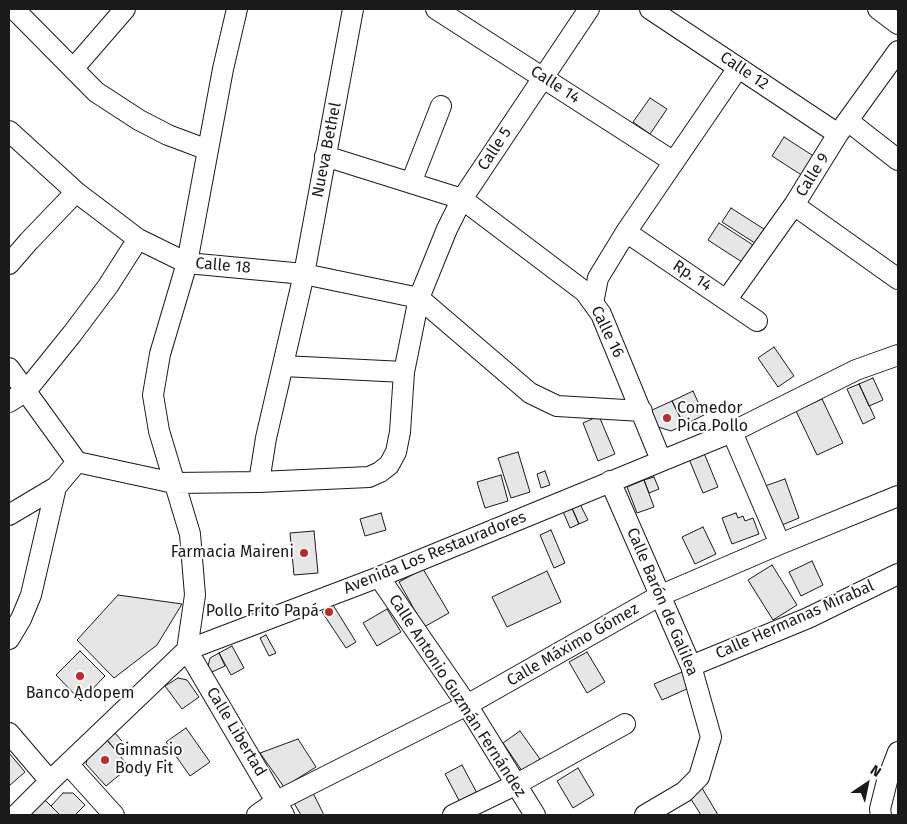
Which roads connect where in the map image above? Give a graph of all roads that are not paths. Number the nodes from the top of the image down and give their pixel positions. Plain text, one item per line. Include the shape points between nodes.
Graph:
1 (14, 9) edge
2 (126, 9) edge
3 (237, 9) edge
4 (353, 9) edge
5 (436, 9) edge
6 (589, 9) edge
7 (650, 9) edge
8 (878, 9) edge
9 (898, 24) edge
10 (898, 51) edge
11 (738, 68) junction
12 (73, 69) junction
13 (543, 77) junction
14 (442, 106) dead end
15 (843, 128) junction
16 (9, 131) edge
17 (208, 150) junction
18 (325, 156) junction
19 (898, 160) edge
20 (674, 162) junction
21 (411, 183) junction
22 (76, 192) junction
23 (462, 199) junction
24 (794, 205) junction
25 (626, 232) junction
26 (138, 239) junction
27 (187, 263) junction
28 (9, 264) edge
29 (898, 279) edge
30 (302, 282) junction
31 (419, 298) junction
32 (727, 299) junction
33 (593, 303) junction
34 (757, 321) dead end
35 (898, 355) edge
36 (283, 366) junction
37 (9, 368) edge
38 (404, 372) junction
39 (26, 391) junction
40 (9, 402) edge
41 (642, 411) junction
42 (732, 432) junction
43 (662, 460) junction
44 (77, 462) junction
45 (610, 481) junction
46 (259, 482) junction
47 (174, 483) junction
48 (56, 487) junction
49 (898, 496) edge
50 (9, 515) edge
51 (780, 544) junction
52 (898, 574) edge
53 (378, 577) junction
54 (659, 596) junction
55 (9, 639) edge
56 (187, 650) junction
57 (691, 666) junction
58 (467, 705) junction
59 (625, 724) dead end
60 (9, 733) edge
61 (898, 752) edge
62 (68, 764) junction
63 (50, 780) junction
64 (515, 785) junction
65 (280, 808) edge
66 (16, 815) edge
67 (114, 815) edge
68 (257, 815) edge
69 (453, 815) edge
70 (535, 815) edge
71 (645, 815) edge
72 (881, 815) edge

1 - 12 street
2 - 12 street
3 - 17 street
4 - 18 street, Nueva Bethel
5 - 13 street, Calle 14
6 - 13 street, Calle 5
7 - 11 street, Calle 12
8 - 9 street
10 - 15 street, Calle 9
11 - 15 street, Calle 12
11 - 20 street
12 - 17 street via 96,92 139,120
13 - 20 street, Calle 14
13 - 23 street, Calle 5
14 - 21 street
15 - 19 street, Calle 12
15 - 24 street, Calle 9
16 - 22 street, Calle 18
17 - 27 street
18 - 21 street, Calle 16
18 - 30 street, Nueva Bethel
20 - 25 street
21 - 23 street, Calle 16
22 - 26 street, Calle 18
22 - 28 street
23 - 31 street, Calle 5
23 - 33 street, Calle 16 via 584,292
24 - 29 street
24 - 32 street, Calle 9
25 - 32 street, Rp. 14
25 - 33 street via 598,278
26 - 27 street, Calle 18
26 - 39 street via 108,286
27 - 30 street, Calle 18
27 - 47 street via 160,354 153,395 159,431
30 - 31 street, Calle 18
30 - 36 street, Nueva Bethel
31 - 38 street, Calle 5
31 - 41 street via 530,393 558,406
32 - 34 street, Rp. 14
33 - 41 street, Calle 16 via 601,314
35 - 42 street, Avenida Los Restauradores via 856,370
36 - 38 street
36 - 46 street, Nueva Bethel
37 - 39 street
38 - 46 street, Calle 5 via 396,452 389,465 380,472 369,477
39 - 40 street
39 - 44 street
41 - 43 street, Calle 16
42 - 43 street, Avenida Los Restauradores
42 - 51 street
43 - 45 street, Avenida Los Restauradores
44 - 47 street, Calle 5
44 - 48 street
45 - 53 street, Avenida Los Restauradores
45 - 54 street, Calle Barón de Galilea
46 - 47 street, Calle 5
47 - 56 street via 190,534 195,595
48 - 50 street
48 - 55 street via 30,595
49 - 51 street, Calle Máximo Gómez
51 - 54 street, Calle Máximo Gómez
52 - 57 street, Calle Hermanas Mirabal via 808,618
53 - 56 street, Avenida Los Restauradores
53 - 58 street, Calle Antonio Guzmán Fernández
54 - 57 street, Calle Barón de Galilea
54 - 58 street, Calle Máximo Gómez
56 - 62 street, Avenida Los Restauradores
56 - 65 street, Calle Libertad
57 - 71 street, Calle Barón de Galilea via 711,737 698,777 684,792
58 - 64 street, Calle Antonio Guzmán Fernández
58 - 65 street, Calle Máximo Gómez
59 - 64 street
60 - 63 street
61 - 72 street via 887,781
62 - 63 street, Avenida Los Restauradores
62 - 67 street
63 - 66 street, Avenida Los Restauradores
64 - 69 street
64 - 70 street, Calle Antonio Guzmán Fernández
65 - 68 street, Calle Máximo Gómez

